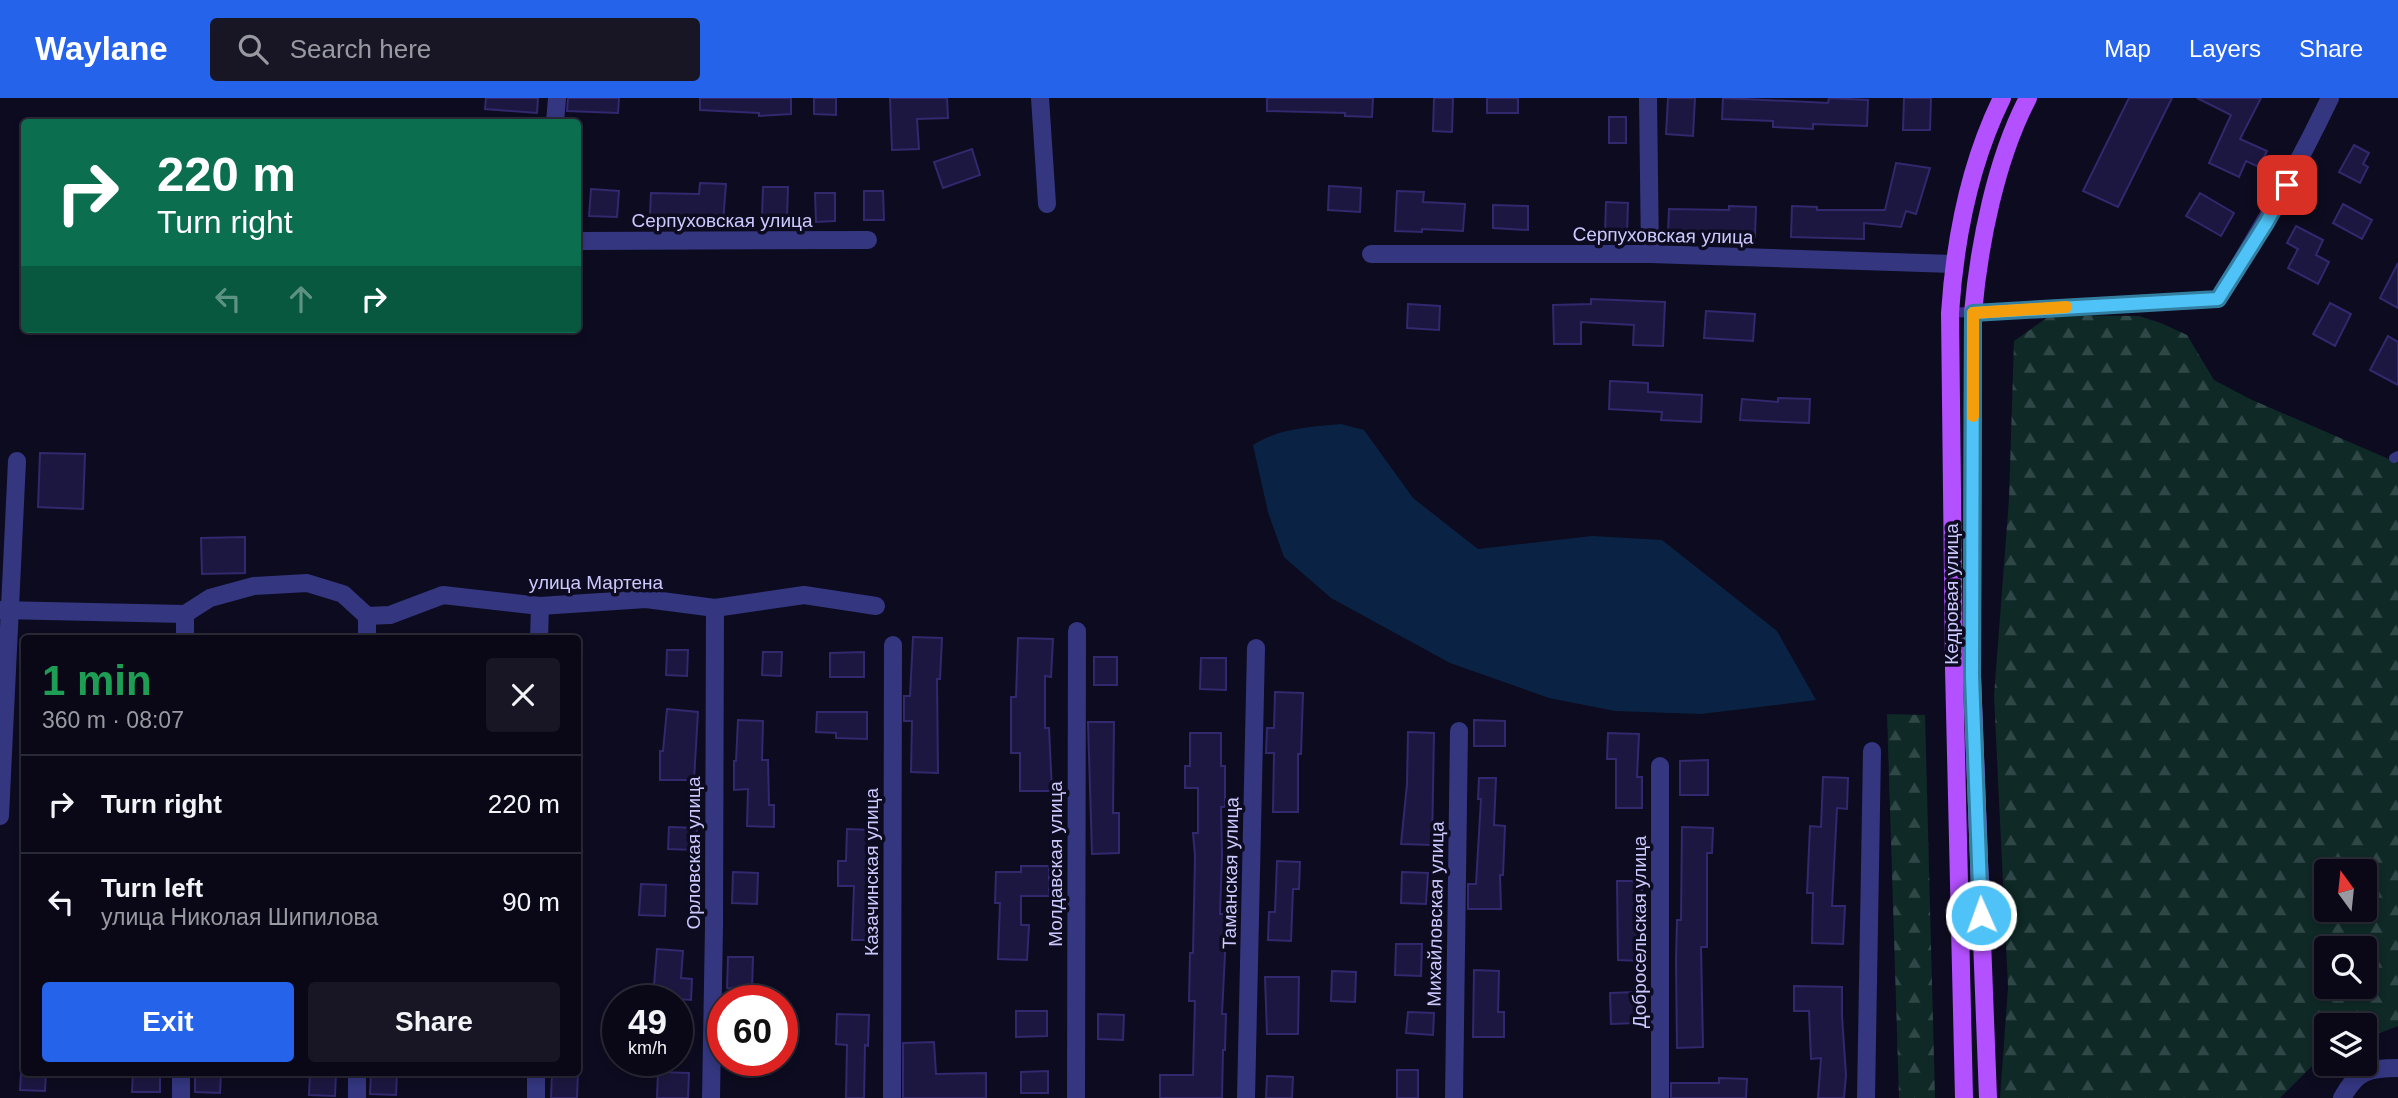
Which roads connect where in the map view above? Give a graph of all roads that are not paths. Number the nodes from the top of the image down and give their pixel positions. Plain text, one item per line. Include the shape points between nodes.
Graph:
1 (557, 98) edge
2 (1041, 98) edge
3 (1648, 98) edge
4 (2002, 98) edge
5 (2028, 98) edge
6 (2330, 98) edge
7 (555, 119) edge
8 (1047, 204) dead end
9 (868, 240) dead end
10 (581, 241) edge
11 (1371, 254) dead end
12 (1650, 254) junction
13 (1953, 264) junction
14 (2218, 299) joint
15 (1950, 313) junction
16 (1973, 313) junction
17 (17, 461) dead end
18 (540, 606) junction
19 (876, 606) dead end
20 (715, 608) junction
21 (4, 610) edge
22 (186, 614) junction
23 (367, 616) junction
24 (1077, 631) dead end
25 (185, 635) edge
26 (367, 635) edge
27 (539, 635) edge
28 (893, 646) dead end
29 (1256, 648) dead end
30 (1459, 732) dead end
31 (1872, 751) dead end
32 (1660, 766) dead end
33 (0, 816) edge
34 (2398, 1068) edge
35 (181, 1076) edge
36 (357, 1076) edge
37 (536, 1076) edge
38 (181, 1098) edge
39 (356, 1098) edge
40 (536, 1098) edge
41 (711, 1098) edge
42 (892, 1098) edge
43 (1076, 1098) edge
44 (1246, 1098) edge
45 (1454, 1098) edge
46 (1660, 1098) edge
47 (1866, 1098) edge
48 (1964, 1098) edge
49 (1988, 1098) edge
50 (2342, 1098) edge

1 - 7 street
2 - 8 street
3 - 12 street
4 - 13 main road, Кедровая улица via 1966,195
5 - 16 main road, Кедровая улица via 1995,186 1977,267
6 - 14 street via 2298,166
9 - 10 street, Серпуховская улица
11 - 12 street, Серпуховская улица
12 - 13 street, Серпуховская улица
13 - 15 main road, Кедровая улица
14 - 16 lane
15 - 16 lane
15 - 48 main road, Кедровая улица
16 - 49 main road, Кедровая улица via 1972,676
17 - 21 street
18 - 20 street, улица Мартена via 646,600
18 - 23 street, улица Мартена via 443,595 390,615
18 - 27 street
19 - 20 street, улица Мартена via 804,595
20 - 41 street, Орловская улица
21 - 22 street
21 - 33 street
22 - 23 street via 210,598 254,586 307,583 343,594
22 - 25 street
23 - 26 street
24 - 43 street, Молдавская улица
28 - 42 street, Казачинская улица
29 - 44 street, Таманская улица
30 - 45 street, Михайловская улица
31 - 47 street
32 - 46 street, Добросельская улица
34 - 50 street via 2377,1068 2353,1079
35 - 38 street
36 - 39 street
37 - 40 street

